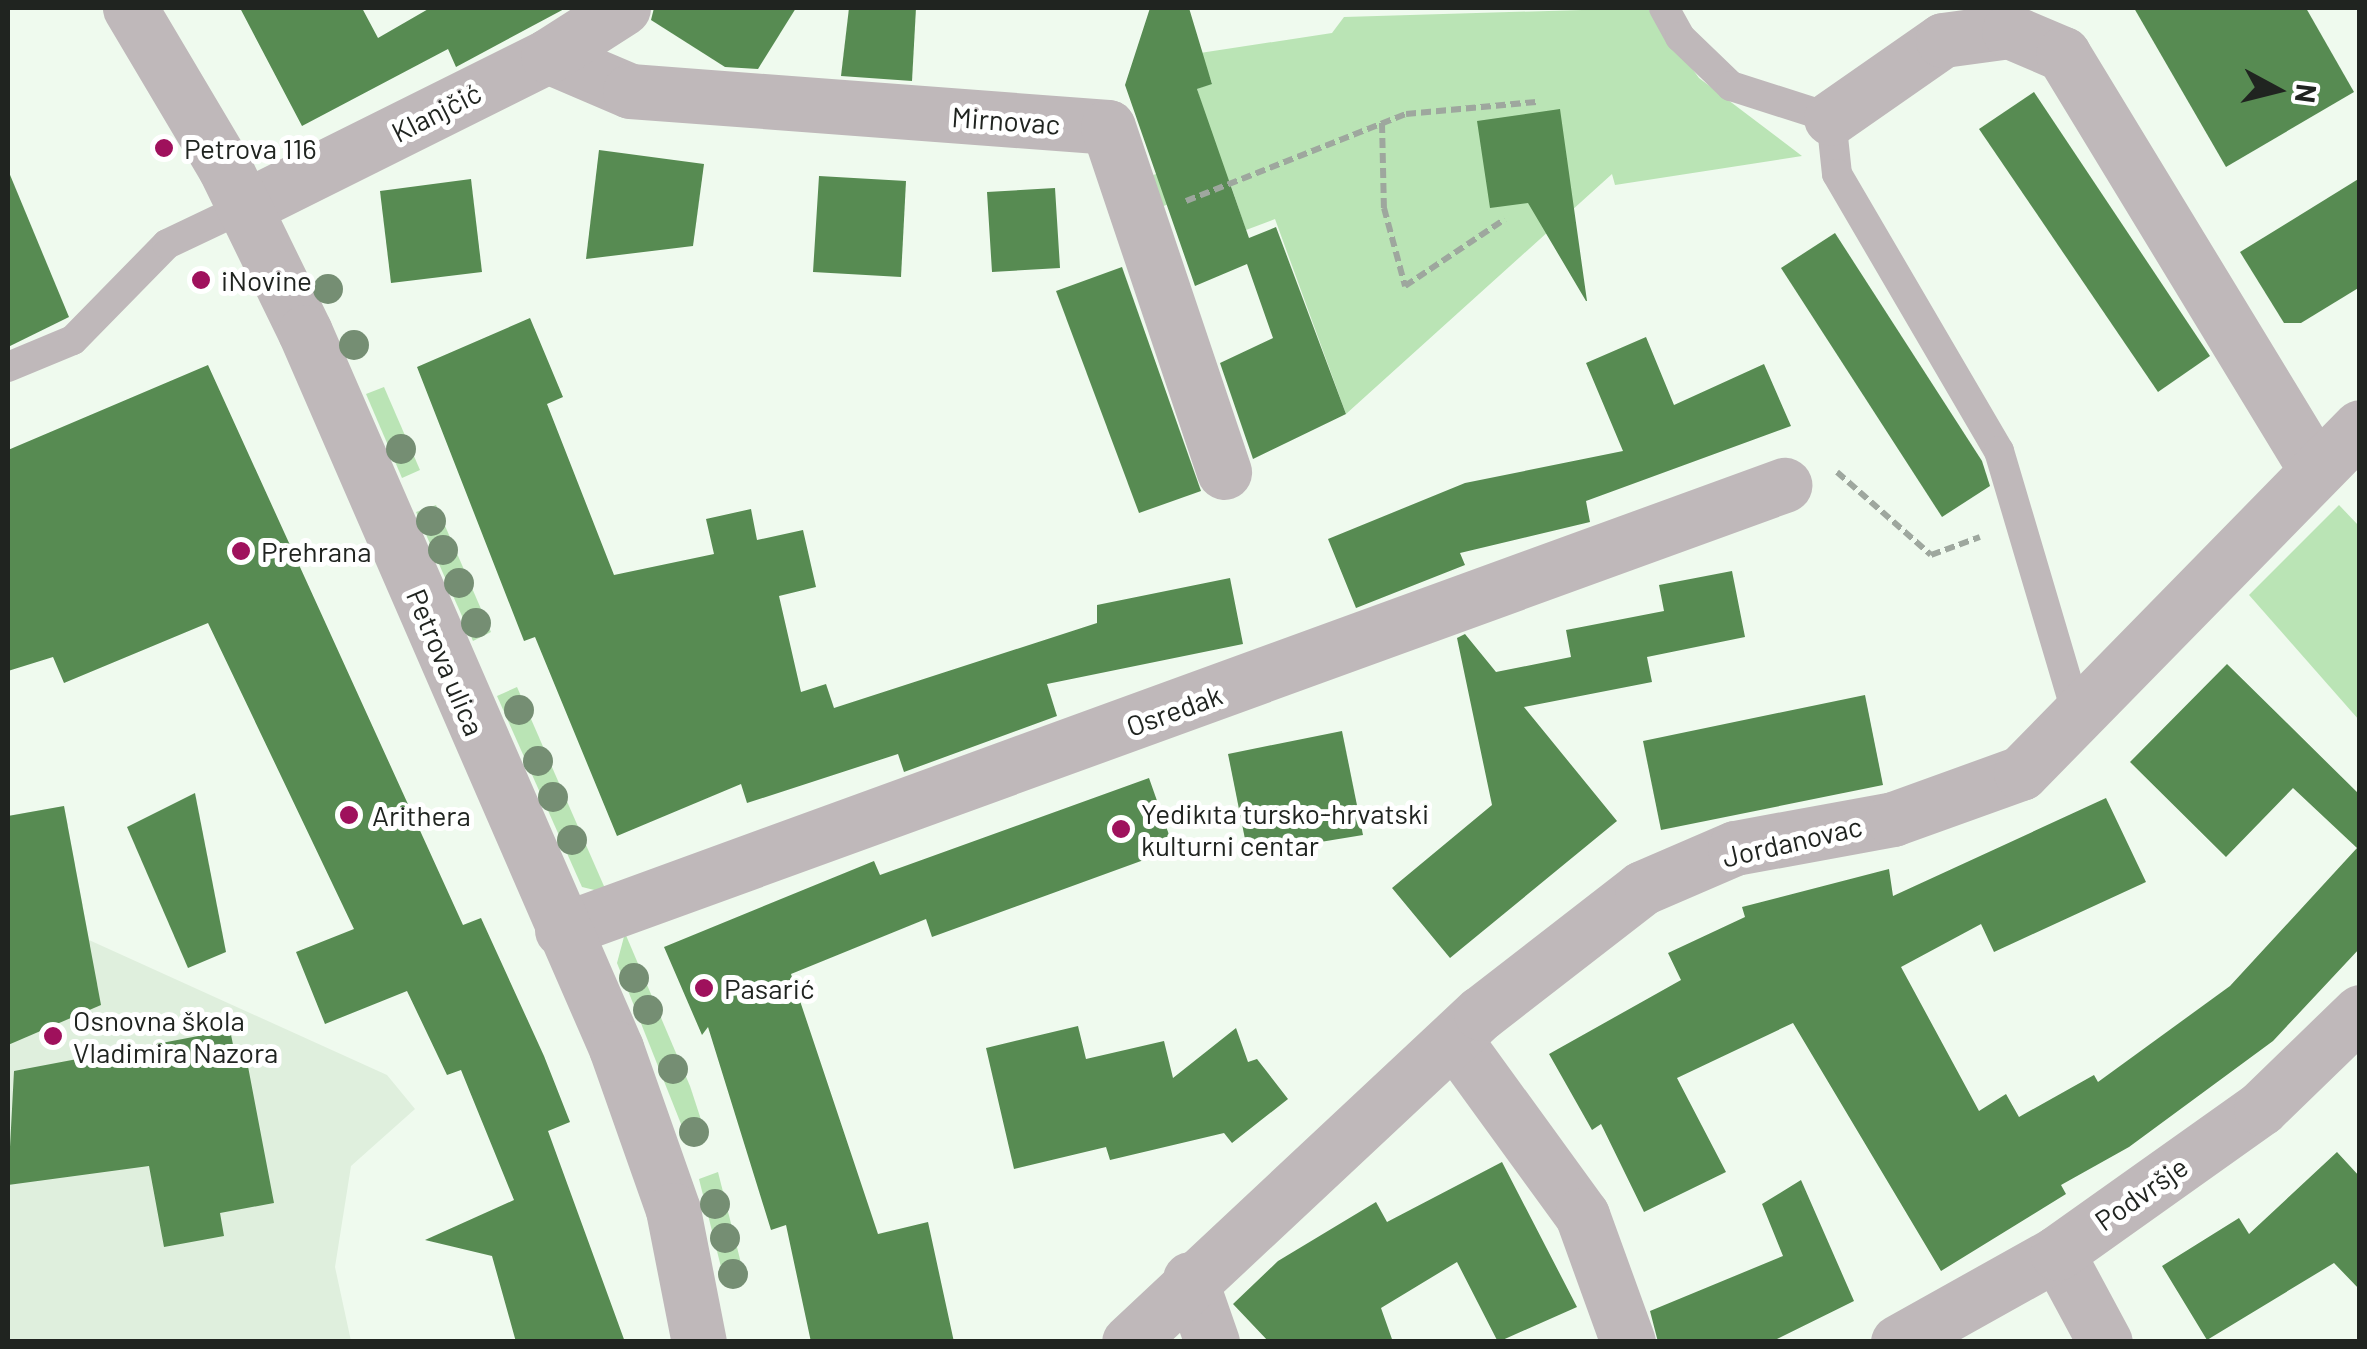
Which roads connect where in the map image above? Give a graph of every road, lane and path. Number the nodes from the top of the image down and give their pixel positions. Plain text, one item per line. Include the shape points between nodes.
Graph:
1 (130, 8) edge
2 (623, 8) edge
3 (1664, 8) edge
4 (548, 56) junction
5 (1536, 102) dead end
6 (1831, 118) junction
7 (1382, 123) junction
8 (244, 207) junction
9 (1138, 218) junction
10 (1505, 219) dead end
11 (8, 368) edge
12 (2360, 426) edge
13 (2314, 467) junction
14 (1224, 472) dead end
15 (1809, 477) joint
16 (2017, 523) junction
17 (2078, 721) junction
18 (562, 930) junction
19 (2360, 1012) edge
20 (1454, 1039) junction
21 (2056, 1253) junction
22 (1190, 1279) junction
23 (699, 1342) edge
24 (1129, 1342) edge
25 (1212, 1342) edge
26 (1628, 1342) edge
27 (1898, 1342) edge
28 (2105, 1342) edge

1 - 8 street, Petrova ulica
2 - 4 street, Klanjčić
3 - 6 lane via 1731,86
4 - 8 street, Klanjčić
4 - 9 street, Mirnovac via 630,91 1108,127
5 - 7 path
6 - 13 street via 1943,40 2009,31 2063,54
6 - 16 lane via 1837,174 1999,450
7 - 9 path
7 - 10 path via 1384,208 1406,286
8 - 11 lane via 168,244 73,340
8 - 18 street, Petrova ulica
9 - 14 street, Mirnovac
12 - 13 street, Jordanovac
13 - 17 street, Jordanovac
15 - 16 path via 1932,555
15 - 18 street, Osredak
16 - 17 lane
17 - 20 street, Jordanovac via 2021,774 1893,818 1735,848 1642,888
18 - 23 street, Petrova ulica via 657,1156
19 - 21 street, Podvršje via 2261,1108
20 - 22 street, Jordanovac
20 - 26 street via 1582,1215
21 - 27 street, Podvršje
21 - 28 street
22 - 24 street, Jordanovac
22 - 25 street

